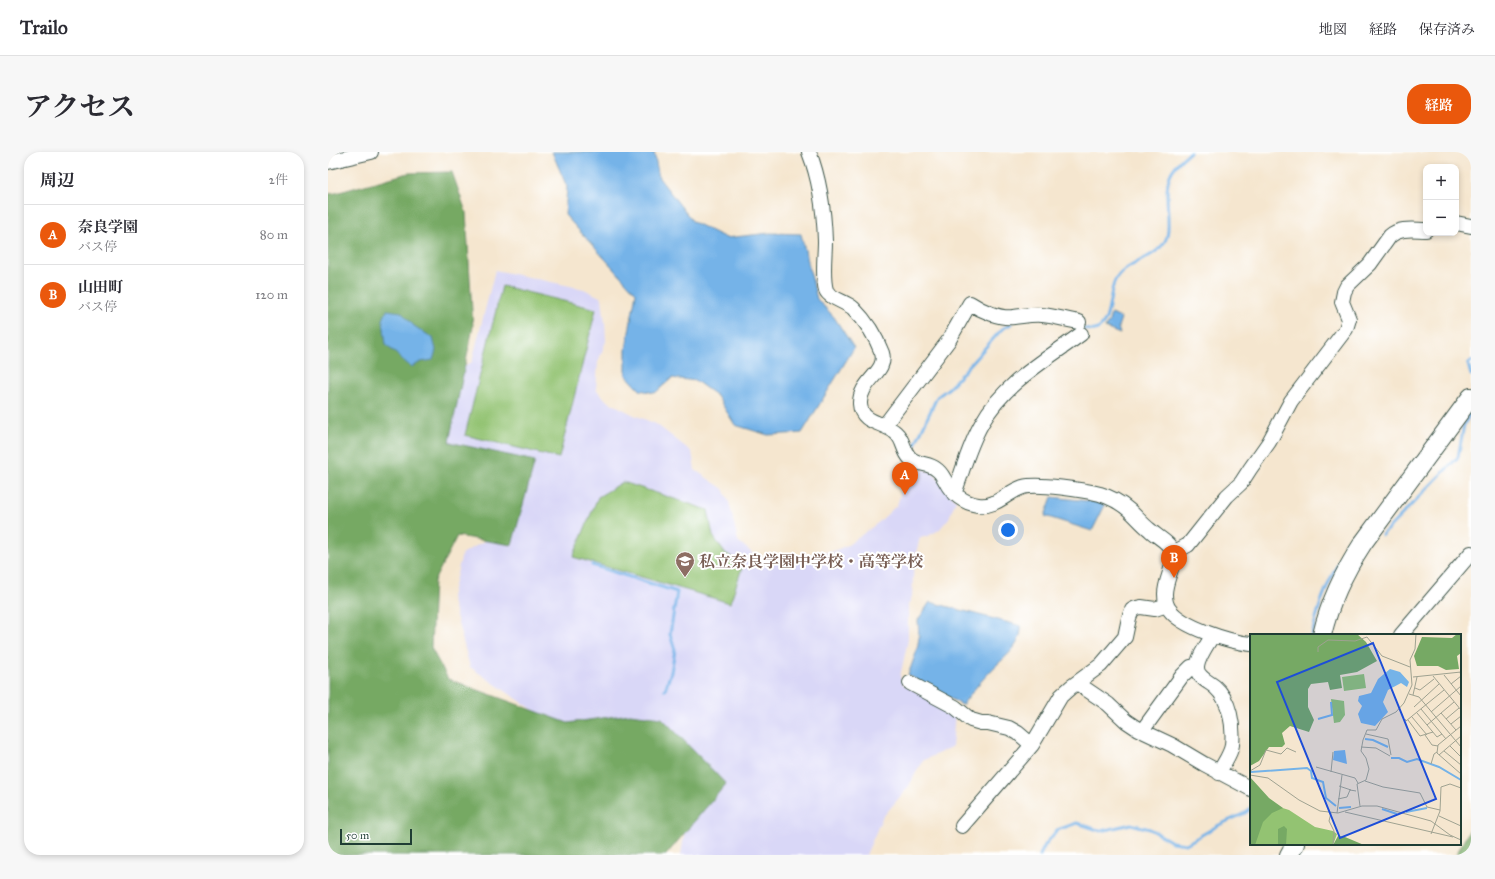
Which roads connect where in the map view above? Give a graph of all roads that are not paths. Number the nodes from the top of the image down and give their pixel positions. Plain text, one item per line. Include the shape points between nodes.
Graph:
1 (371, 152) edge
2 (809, 152) edge
3 (328, 162) edge
4 (1459, 224) edge
5 (1471, 226) edge
6 (1423, 230) edge
7 (975, 314) dead end
8 (949, 340) junction
9 (1471, 397) edge
10 (884, 426) junction
11 (954, 494) junction
12 (1173, 553) junction
13 (1471, 553) edge
14 (1167, 605) junction
15 (1322, 634) edge
16 (1402, 634) edge
17 (1213, 635) junction
18 (1250, 644) edge
19 (1197, 666) junction
20 (910, 683) dead end
21 (1077, 683) junction
22 (1142, 731) junction
23 (1032, 745) junction
24 (1219, 773) junction
25 (1250, 788) edge
26 (962, 826) dead end

1 - 3 street
2 - 10 street via 819,183 825,240 826,290 830,296 852,308 864,321 883,356 882,366 864,387 860,402 865,417
4 - 5 street
6 - 12 street via 1394,232 1370,264 1350,282 1342,297 1343,308 1349,319 1346,329 1291,400 1269,442 1241,483 1227,496 1188,545
7 - 8 street
8 - 10 street
8 - 11 street via 970,303 1006,317 1042,315 1080,328 996,401 973,440
9 - 15 main road via 1354,557 1332,600
10 - 11 street via 895,431 911,459 939,470
11 - 12 street via 970,503 986,506 1012,491 1031,485 1101,494 1128,509 1149,530 1166,542
12 - 14 street via 1165,592
13 - 16 street
14 - 17 street via 1178,618
14 - 21 street via 1132,610 1124,637 1119,644 1101,665
17 - 18 street via 1233,642
17 - 19 street
19 - 22 street via 1191,667 1182,676
19 - 24 street via 1198,674 1223,695 1230,711 1232,746
20 - 23 street via 954,707 971,720 1009,728
21 - 22 street via 1108,704 1126,722
21 - 23 street via 1061,696
22 - 24 street via 1172,745
23 - 26 street
24 - 25 street

